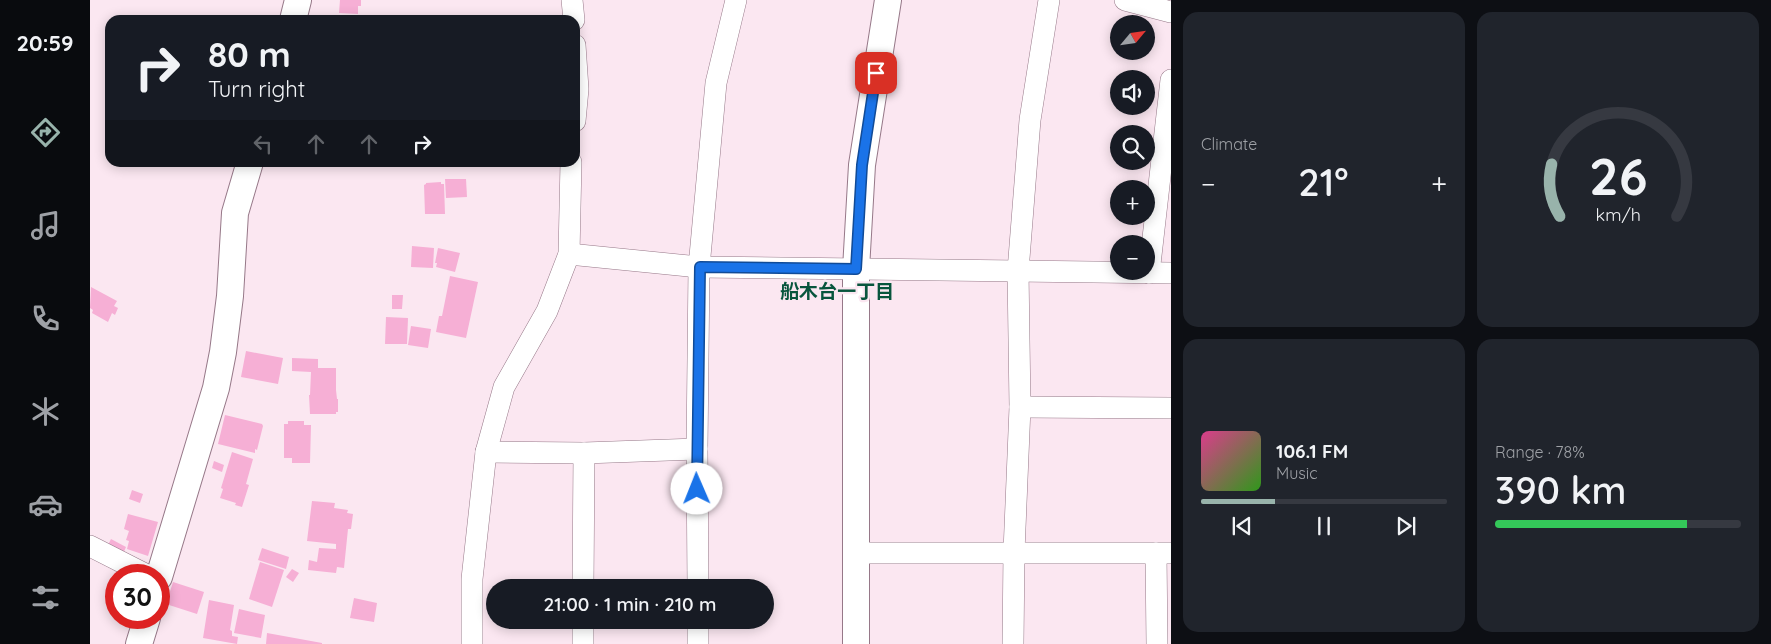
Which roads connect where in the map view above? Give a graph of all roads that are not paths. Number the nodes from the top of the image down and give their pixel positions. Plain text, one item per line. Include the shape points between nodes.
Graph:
1 (298, 0) edge
2 (572, 0) edge
3 (736, 0) edge
4 (888, 0) edge
5 (1049, 0) edge
6 (1125, 0) edge
7 (1171, 12) edge
8 (294, 15) edge
9 (574, 15) edge
10 (1171, 80) edge
11 (249, 167) edge
12 (572, 167) edge
13 (1153, 235) edge
14 (569, 254) junction
15 (700, 267) junction
16 (856, 269) junction
17 (1018, 271) junction
18 (1110, 272) edge
19 (1155, 273) edge
20 (1171, 273) edge
21 (1020, 407) junction
22 (1171, 408) edge
23 (696, 449) junction
24 (486, 452) junction
25 (584, 453) junction
26 (90, 546) edge
27 (1014, 552) junction
28 (856, 553) junction
29 (1164, 553) edge
30 (125, 564) edge
31 (163, 564) edge
32 (583, 579) edge
33 (698, 579) edge
34 (144, 629) edge
35 (583, 629) edge
36 (698, 629) edge
37 (139, 644) edge
38 (472, 644) edge
39 (583, 644) edge
40 (698, 644) edge
41 (856, 644) edge
42 (1013, 644) edge
43 (1157, 644) edge

1 - 8 street
2 - 9 street
3 - 15 street via 716,83
4 - 16 street via 862,165
5 - 17 street via 1030,120
6 - 7 street
10 - 13 street
11 - 31 street via 235,213 230,296 216,388
12 - 14 street
14 - 15 street
14 - 24 street via 547,311 504,387
15 - 16 street
15 - 23 street
16 - 17 street
16 - 28 street
17 - 18 street
17 - 21 street
19 - 20 street
21 - 22 street
21 - 27 street
23 - 25 street
23 - 33 street
24 - 25 street
24 - 38 street via 472,579
25 - 32 street
26 - 30 street
27 - 28 street
27 - 29 street
27 - 42 street
28 - 41 street
29 - 43 street
34 - 37 street
35 - 39 street
36 - 40 street

